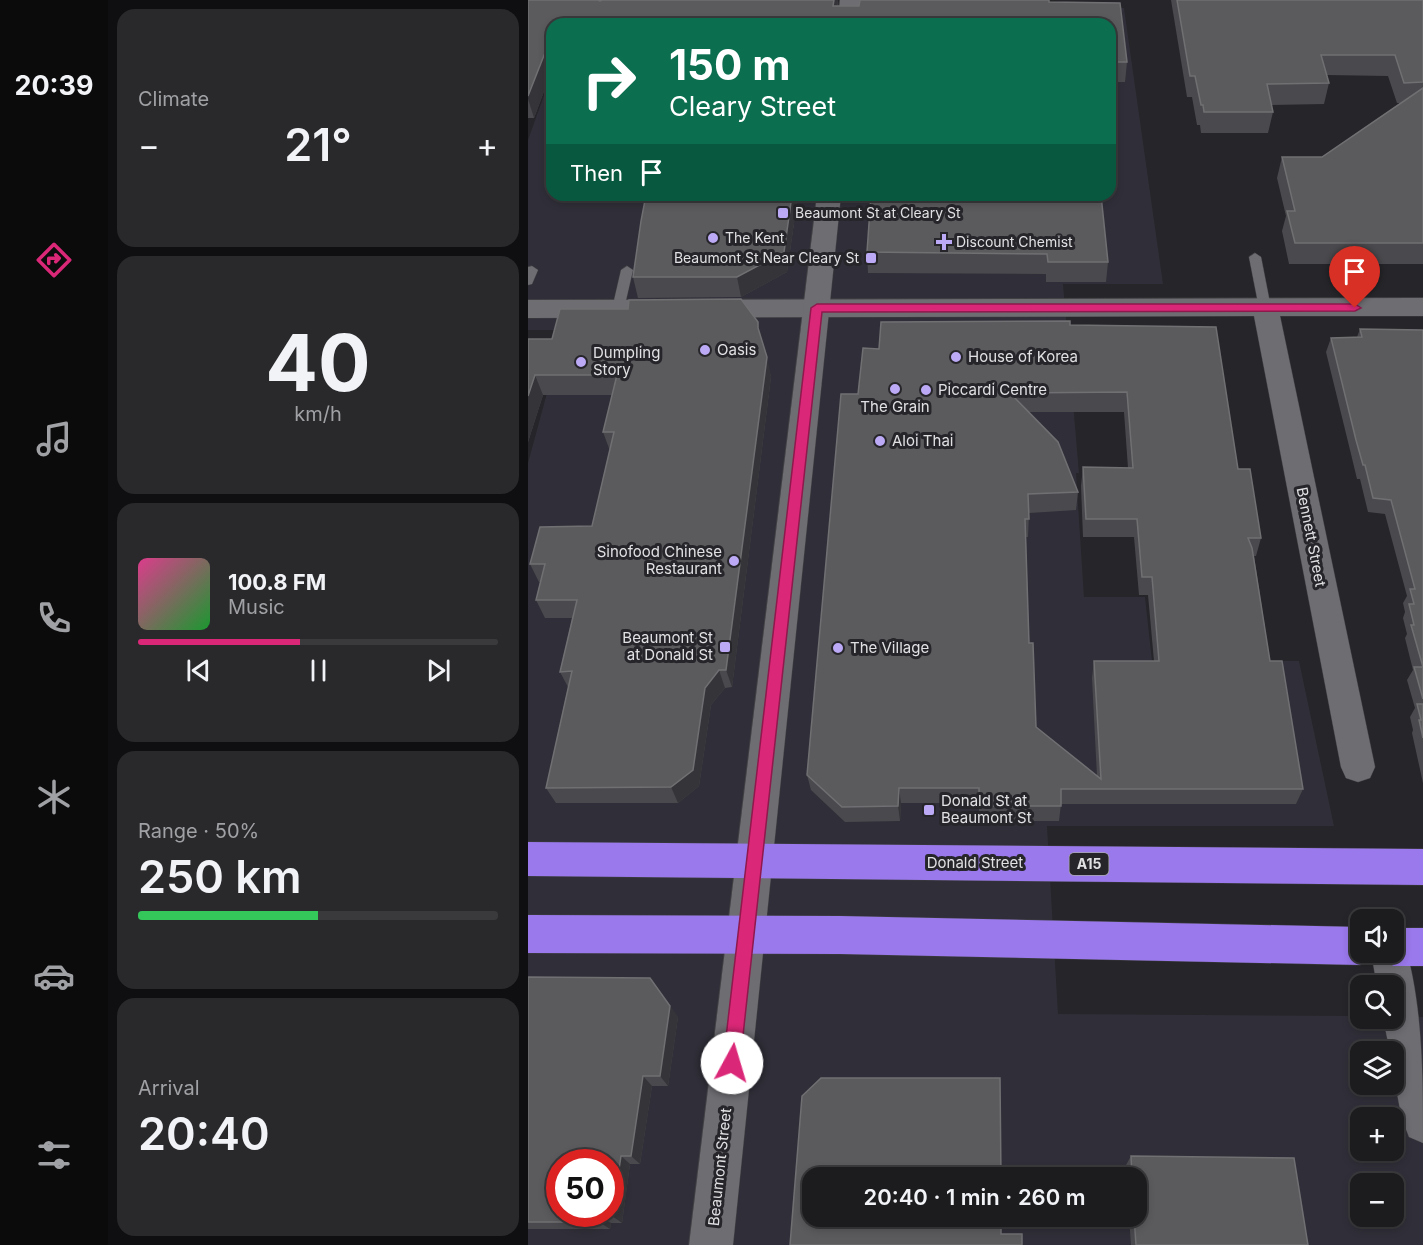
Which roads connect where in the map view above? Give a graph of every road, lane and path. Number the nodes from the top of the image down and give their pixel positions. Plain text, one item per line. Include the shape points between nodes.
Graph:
1 (851, 0) edge
2 (849, 18) edge
3 (828, 201) edge
4 (1255, 257) dead end
5 (627, 270) dead end
6 (1423, 307) edge
7 (817, 308) junction
8 (1264, 308) junction
9 (528, 309) edge
10 (618, 309) junction
11 (1358, 767) dead end
12 (528, 859) edge
13 (756, 862) junction
14 (1423, 867) edge
15 (528, 934) edge
16 (746, 935) junction
17 (1350, 946) edge
18 (1404, 947) edge
19 (1423, 947) edge
20 (1392, 963) edge
21 (1423, 1123) edge
22 (711, 1245) edge

1 - 2 main road
3 - 7 main road, Beaumont Street
4 - 8 lane
5 - 10 lane
6 - 8 street
7 - 8 street
7 - 10 street
7 - 13 main road, Beaumont Street
8 - 11 street, Bennett Street
9 - 10 street
12 - 13 highway, Donald Street / A15
13 - 14 highway, Donald Street / A15
13 - 16 main road, Beaumont Street
15 - 16 highway
16 - 17 highway
16 - 22 main road, Beaumont Street
18 - 19 highway
20 - 21 street

